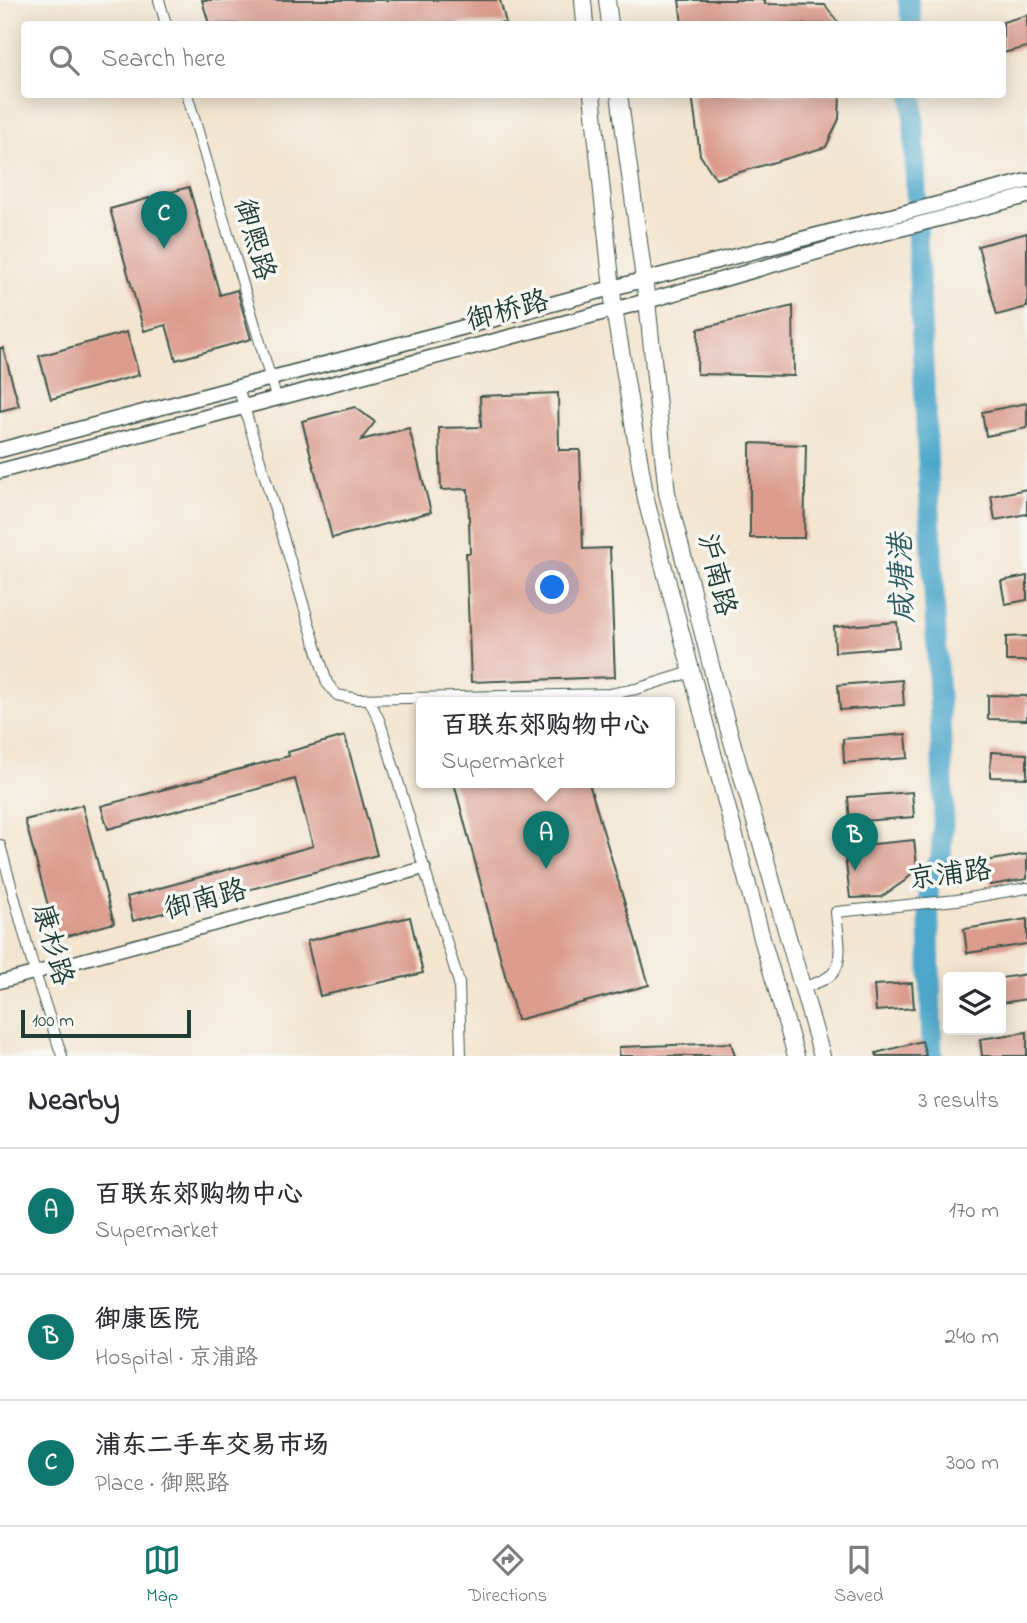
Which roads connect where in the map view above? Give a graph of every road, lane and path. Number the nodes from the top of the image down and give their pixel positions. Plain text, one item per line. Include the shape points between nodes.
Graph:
1 (159, 0) edge
2 (583, 0) edge
3 (607, 0) edge
4 (165, 21) edge
5 (585, 21) edge
6 (610, 21) edge
7 (188, 98) edge
8 (592, 98) edge
9 (619, 98) edge
10 (1027, 181) edge
11 (1027, 196) edge
12 (959, 206) junction
13 (872, 229) junction
14 (642, 281) junction
15 (612, 288) junction
16 (647, 301) junction
17 (614, 309) junction
18 (271, 378) junction
19 (238, 387) junction
20 (276, 397) junction
21 (244, 405) junction
22 (0, 450) edge
23 (0, 471) edge
24 (691, 673) junction
25 (465, 697) edge
26 (416, 698) edge
27 (369, 699) junction
28 (0, 845) edge
29 (424, 868) junction
30 (1027, 888) edge
31 (35, 973) junction
32 (0, 982) edge
33 (803, 988) junction
34 (62, 1056) edge
35 (461, 1056) edge
36 (796, 1056) edge
37 (822, 1056) edge

1 - 4 street
2 - 5 main road
3 - 6 main road
7 - 18 street, 御熙路
8 - 15 main road, 沪南路
9 - 14 main road, 沪南路
10 - 12 main road, 御桥路
11 - 12 main road, 御桥路
12 - 13 main road, 御桥路
13 - 14 main road, 御桥路
13 - 16 main road, 御桥路
14 - 15 main road, 御桥路
14 - 16 main road, 沪南路
15 - 17 main road, 沪南路
15 - 18 main road, 御桥路
16 - 17 main road, 御桥路
16 - 33 main road, 沪南路 via 667,493
17 - 20 main road, 御桥路
17 - 24 main road, 沪南路 via 646,500
18 - 19 main road, 御桥路
18 - 20 street, 御熙路
19 - 21 street
19 - 22 main road, 御桥路
20 - 21 main road, 御桥路
21 - 23 main road, 御桥路
21 - 27 street via 327,683 337,695
24 - 25 street via 610,694
24 - 36 main road, 沪南路
26 - 27 street
27 - 29 street
28 - 31 street, 康杉路
29 - 31 street, 御南路
29 - 35 street via 459,983
30 - 33 street, 京浦路 via 836,912 837,966 825,980
31 - 32 street, 御南路
31 - 34 street, 康杉路
33 - 37 main road, 沪南路

